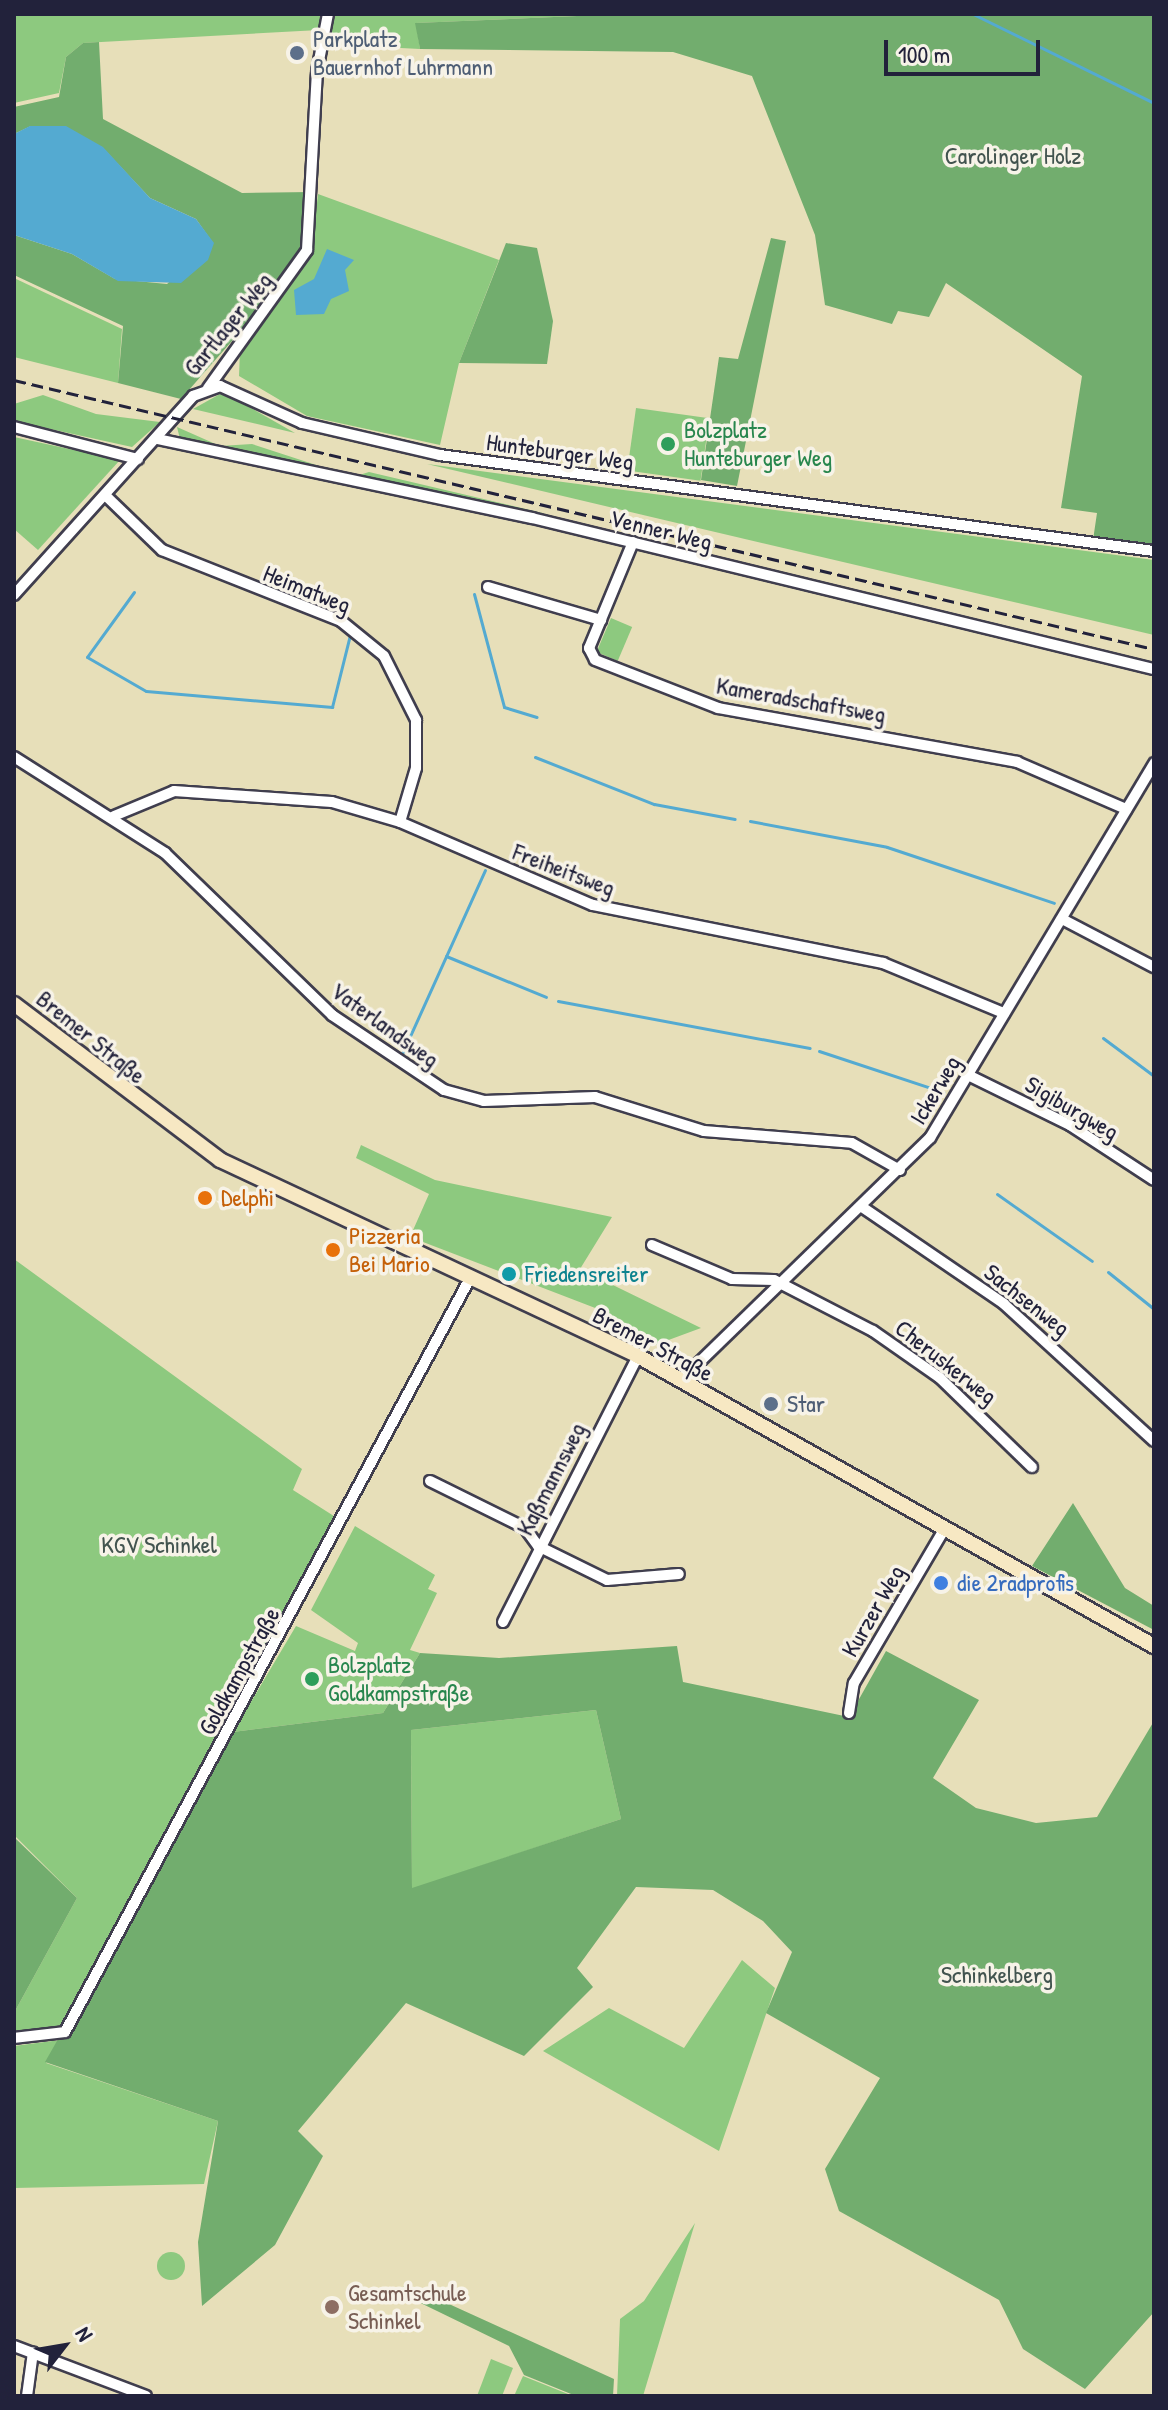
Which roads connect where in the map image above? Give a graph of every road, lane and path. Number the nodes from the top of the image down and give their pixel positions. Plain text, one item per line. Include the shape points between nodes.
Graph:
1 (328, 14) edge
2 (208, 388) junction
3 (14, 427) edge
4 (157, 439) junction
5 (138, 459) junction
6 (106, 496) junction
7 (633, 542) junction
8 (1154, 551) edge
9 (488, 587) dead end
10 (14, 595) edge
11 (601, 620) junction
12 (1154, 669) edge
13 (14, 757) edge
14 (1153, 769) edge
15 (1126, 809) junction
16 (114, 816) junction
17 (400, 822) junction
18 (1062, 919) junction
19 (1154, 967) edge
20 (14, 1004) edge
21 (1004, 1013) junction
22 (968, 1075) junction
23 (900, 1170) junction
24 (1154, 1180) edge
25 (862, 1207) junction
26 (652, 1245) dead end
27 (468, 1282) junction
28 (779, 1284) junction
29 (638, 1356) junction
30 (680, 1381) junction
31 (1154, 1441) edge
32 (1032, 1467) dead end
33 (430, 1481) dead end
34 (942, 1533) junction
35 (538, 1546) junction
36 (679, 1574) dead end
37 (503, 1622) dead end
38 (1154, 1646) edge
39 (849, 1713) dead end
40 (14, 2038) edge
41 (14, 2346) edge
42 (33, 2352) junction
43 (27, 2396) edge
44 (146, 2396) edge

1 - 2 street, Gartlager Weg via 317,71 307,250
2 - 4 street, Gartlager Weg
2 - 8 street, Hunteburger Weg via 233,389 302,423 440,455
3 - 5 street
4 - 5 street, Gartlager Weg
4 - 7 street, Venner Weg
5 - 6 street, Gartlager Weg
6 - 10 street, Gartlager Weg
6 - 17 street, Heimatweg via 162,550 341,621 384,656 416,720 416,768
7 - 11 street, Kameradschaftsweg
7 - 12 street, Venner Weg
9 - 11 street
11 - 15 street, Kameradschaftsweg via 589,654 659,690 718,708 980,752 1052,773
13 - 16 street, Vaterlandsweg
14 - 15 street, Ickerweg
15 - 18 street, Ickerweg
16 - 17 street, Freiheitsweg via 130,804 195,790 332,802
16 - 23 street, Vaterlandsweg via 198,882 332,1015 444,1090 484,1101 595,1097 716,1133 852,1143
17 - 21 street, Freiheitsweg via 593,905 883,963
18 - 19 street
18 - 21 street, Ickerweg
20 - 27 main road, Bremer Straße via 220,1160
21 - 22 street, Ickerweg
22 - 23 street, Ickerweg via 930,1138
22 - 24 street, Sigiburgweg via 1070,1125
23 - 25 street, Ickerweg
25 - 28 street, Ickerweg
25 - 31 street, Sachsenweg via 1004,1304
26 - 28 street via 732,1279
27 - 29 main road, Bremer Straße
27 - 40 street, Goldkampstraße via 65,2032
28 - 30 street, Ickerweg
28 - 32 street, Cheruskerweg via 919,1361
29 - 30 main road, Bremer Straße
29 - 35 street, Kaßmannsweg
30 - 34 main road, Bremer Straße
33 - 35 street via 525,1528
34 - 38 main road, Bremer Straße
34 - 39 street, Kurzer Weg via 854,1683
35 - 36 street via 607,1580
35 - 37 street, Kaßmannsweg
41 - 42 street
42 - 43 street
42 - 44 street

